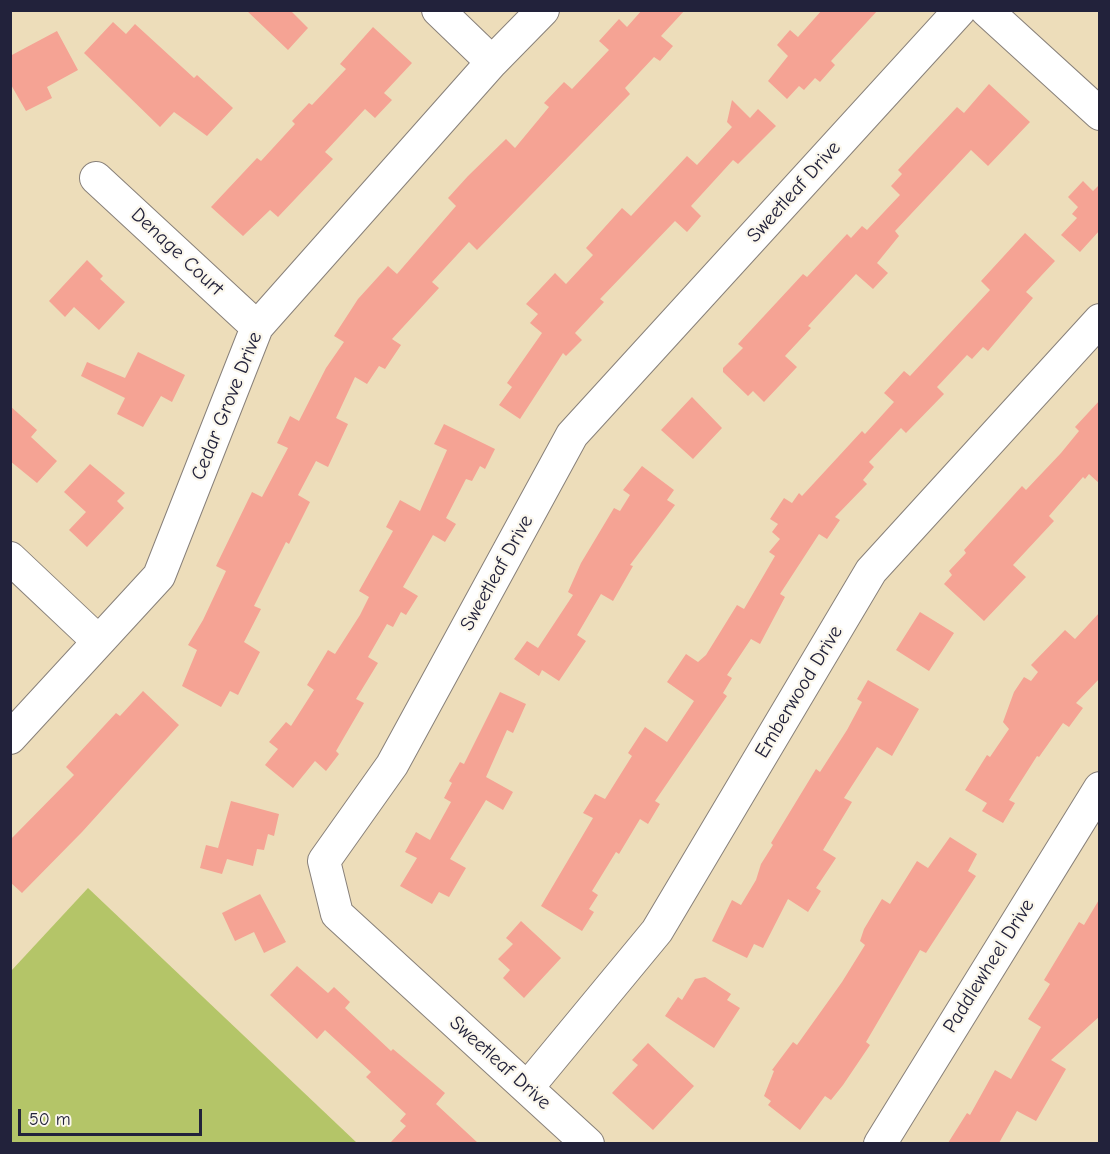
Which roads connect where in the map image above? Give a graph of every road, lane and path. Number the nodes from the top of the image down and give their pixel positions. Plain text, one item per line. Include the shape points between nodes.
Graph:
1 (438, 10) edge
2 (543, 10) edge
3 (960, 10) edge
4 (986, 10) edge
5 (492, 62) junction
6 (1100, 114) edge
7 (96, 178) dead end
8 (1100, 320) edge
9 (257, 327) junction
10 (10, 558) edge
11 (98, 641) junction
12 (10, 738) edge
13 (1100, 788) edge
14 (528, 1088) junction
15 (588, 1143) edge
16 (880, 1143) edge

1 - 5 street
2 - 5 street, Cedar Grove Drive
3 - 14 street, Sweetleaf Drive via 572,435 392,765 324,861 337,914
4 - 6 street
5 - 9 street, Cedar Grove Drive
7 - 9 street, Denage Court
8 - 14 street, Emberwood Drive via 871,571 657,931
9 - 11 street, Cedar Grove Drive via 159,576
10 - 11 street
11 - 12 street, Cedar Grove Drive
13 - 16 street, Paddlewheel Drive
14 - 15 street, Sweetleaf Drive

